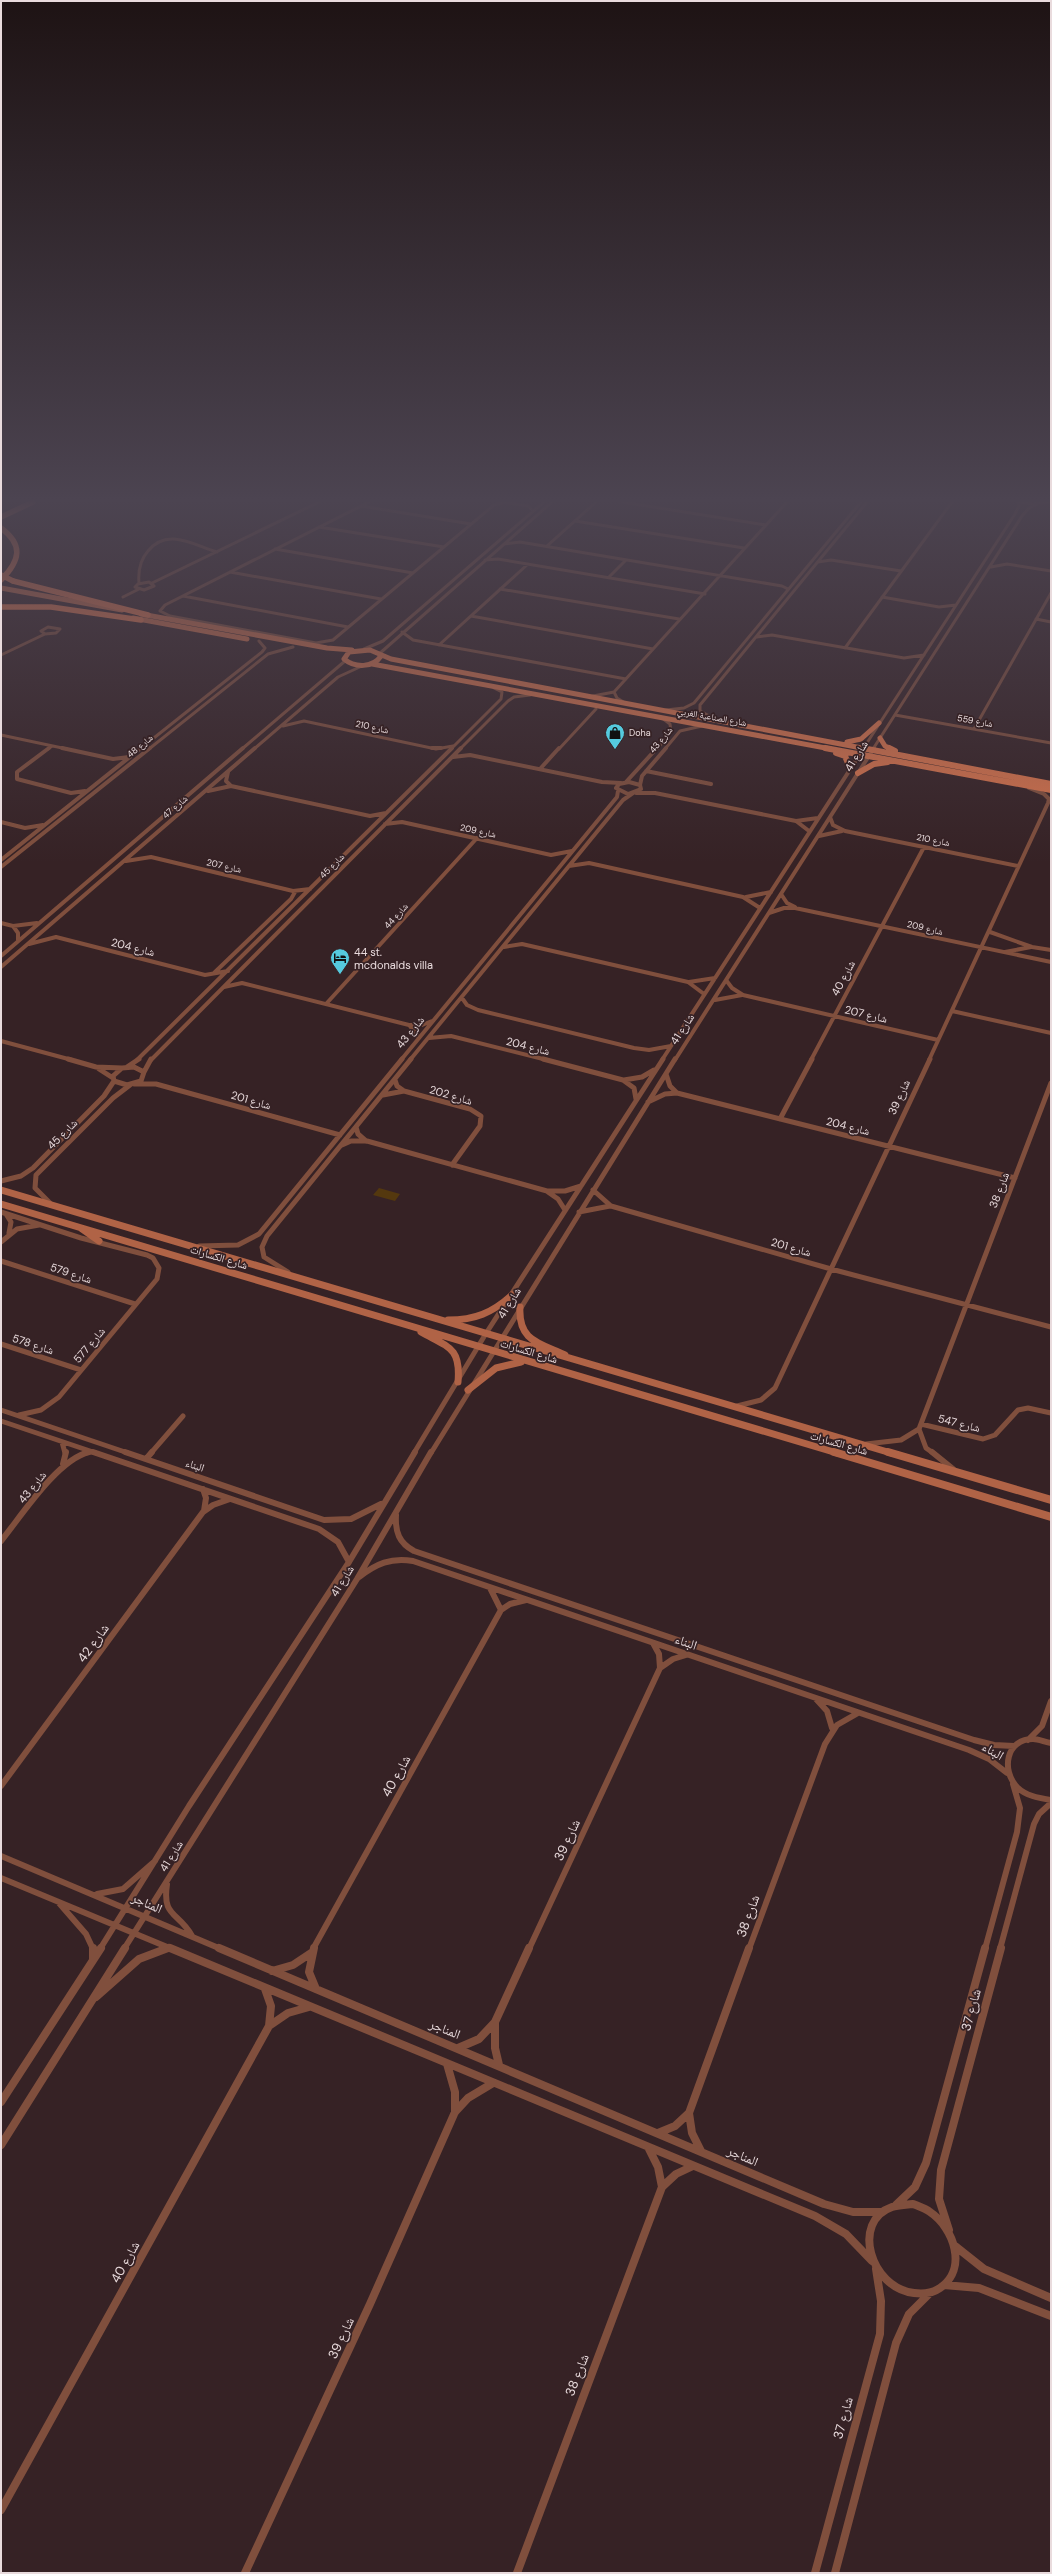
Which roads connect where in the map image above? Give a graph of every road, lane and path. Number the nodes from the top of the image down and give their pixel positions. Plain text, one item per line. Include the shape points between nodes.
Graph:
1 (153, 622) edge
2 (186, 622) edge
3 (203, 622) edge
4 (322, 622) edge
5 (354, 622) edge
6 (405, 622) edge
7 (413, 622) edge
8 (464, 622) edge
9 (505, 622) edge
10 (677, 622) edge
11 (761, 622) edge
12 (769, 622) edge
13 (864, 622) edge
14 (945, 622) edge
15 (955, 622) edge
16 (1035, 622) edge
17 (348, 627) junction
18 (763, 629) junction
19 (246, 630) junction
20 (402, 632) junction
21 (45, 634) junction
22 (772, 635) junction
23 (757, 637) junction
24 (276, 639) junction
25 (259, 641) junction
26 (439, 645) junction
27 (293, 647) junction
28 (845, 648) junction
29 (364, 649) junction
30 (653, 649) junction
31 (354, 650) junction
32 (1, 655) edge
33 (380, 655) junction
34 (924, 655) junction
35 (904, 658) junction
36 (344, 660) junction
37 (369, 664) junction
38 (363, 665) junction
39 (916, 666) junction
40 (626, 679) junction
41 (482, 683) junction
42 (614, 692) junction
43 (546, 695) junction
44 (586, 696) junction
45 (628, 704) junction
46 (596, 709) dead end
47 (300, 710) junction
48 (660, 710) junction
49 (895, 715) junction
50 (658, 716) junction
51 (304, 721) junction
52 (719, 721) junction
53 (879, 723) junction
54 (710, 726) junction
55 (278, 729) junction
56 (974, 729) junction
57 (1, 735) edge
58 (880, 738) junction
59 (819, 740) junction
60 (801, 742) junction
61 (1051, 743) edge
62 (52, 746) junction
63 (454, 746) junction
64 (461, 747) junction
65 (863, 748) junction
66 (436, 749) junction
67 (873, 750) junction
68 (860, 754) junction
69 (470, 755) junction
70 (445, 756) junction
71 (870, 756) junction
72 (130, 757) junction
73 (451, 757) junction
74 (113, 759) junction
75 (936, 762) junction
76 (918, 765) junction
77 (118, 766) junction
78 (850, 768) junction
79 (540, 769) junction
80 (646, 771) junction
81 (228, 772) junction
82 (858, 773) junction
83 (602, 782) junction
84 (626, 782) junction
85 (621, 783) junction
86 (711, 784) dead end
87 (1017, 784) junction
88 (1051, 784) edge
89 (231, 786) junction
90 (640, 786) junction
91 (87, 790) junction
92 (617, 790) junction
93 (1051, 790) edge
94 (71, 793) junction
95 (634, 793) junction
96 (655, 793) junction
97 (203, 794) junction
98 (76, 800) junction
99 (387, 813) junction
100 (394, 815) junction
101 (370, 816) junction
102 (830, 817) junction
103 (818, 818) junction
104 (796, 821) junction
105 (1, 822) edge
106 (377, 822) junction
107 (402, 822) junction
108 (385, 824) junction
109 (45, 825) junction
110 (24, 828) junction
111 (844, 831) junction
112 (809, 832) junction
113 (31, 836) junction
114 (817, 837) junction
115 (477, 838) junction
116 (141, 846) junction
117 (924, 847) junction
118 (573, 850) junction
119 (579, 853) junction
120 (551, 855) junction
121 (151, 857) junction
122 (1, 860) edge
123 (123, 862) junction
124 (589, 863) junction
125 (562, 864) junction
126 (569, 866) junction
127 (1018, 866) junction
128 (1, 867) edge
129 (311, 888) junction
130 (294, 892) junction
131 (771, 892) junction
132 (781, 894) junction
133 (743, 897) junction
134 (302, 898) junction
135 (760, 908) junction
136 (795, 908) junction
137 (769, 913) junction
138 (40, 922) junction
139 (52, 922) junction
140 (1, 923) edge
141 (13, 926) junction
142 (882, 927) junction
143 (990, 932) junction
144 (514, 934) junction
145 (56, 937) junction
146 (18, 940) junction
147 (522, 944) junction
148 (25, 946) junction
149 (503, 947) junction
150 (1032, 947) junction
151 (981, 949) junction
152 (1051, 950) edge
153 (1001, 953) junction
154 (1, 956) edge
155 (1051, 962) edge
156 (1, 967) edge
157 (229, 971) junction
158 (237, 973) junction
159 (205, 975) junction
160 (211, 975) junction
161 (714, 978) junction
162 (726, 980) junction
163 (688, 982) junction
164 (242, 983) junction
165 (215, 985) junction
166 (221, 988) junction
167 (704, 994) junction
168 (743, 995) junction
169 (462, 998) junction
170 (715, 1000) junction
171 (326, 1004) junction
172 (952, 1011) junction
173 (835, 1016) junction
174 (433, 1021) junction
175 (409, 1025) junction
176 (440, 1025) junction
177 (1051, 1033) edge
178 (451, 1036) junction
179 (419, 1038) junction
180 (429, 1038) junction
181 (938, 1040) junction
182 (1, 1041) edge
183 (671, 1046) junction
184 (96, 1067) junction
185 (125, 1068) junction
186 (655, 1069) junction
187 (144, 1073) junction
188 (666, 1074) junction
189 (113, 1080) junction
190 (395, 1080) junction
191 (623, 1080) junction
192 (1051, 1083) edge
193 (156, 1084) junction
194 (132, 1085) junction
195 (404, 1091) junction
196 (677, 1093) junction
197 (382, 1096) junction
198 (636, 1099) junction
199 (648, 1102) junction
200 (780, 1119) junction
201 (356, 1127) junction
202 (340, 1135) junction
203 (367, 1141) junction
204 (342, 1145) junction
205 (889, 1146) junction
206 (452, 1165) junction
207 (1015, 1178) junction
208 (1, 1181) edge
209 (581, 1186) junction
210 (1, 1190) edge
211 (593, 1190) junction
212 (547, 1191) junction
213 (1, 1204) edge
214 (51, 1204) junction
215 (611, 1206) junction
216 (566, 1210) junction
217 (3, 1212) edge
218 (579, 1212) junction
219 (42, 1224) junction
220 (81, 1228) junction
221 (9, 1233) junction
222 (99, 1241) junction
223 (1, 1242) edge
224 (195, 1246) junction
225 (1, 1261) edge
226 (831, 1269) junction
227 (292, 1275) junction
228 (512, 1295) junction
229 (135, 1304) junction
230 (967, 1305) junction
231 (520, 1307) junction
232 (439, 1320) junction
233 (411, 1326) junction
234 (1051, 1326) edge
235 (485, 1334) junction
236 (500, 1339) junction
237 (1, 1344) edge
238 (478, 1347) junction
239 (492, 1351) junction
240 (525, 1362) junction
241 (583, 1364) junction
242 (81, 1370) junction
243 (458, 1382) junction
244 (468, 1390) junction
245 (728, 1406) junction
246 (1, 1410) edge
247 (1051, 1413) edge
248 (17, 1416) junction
249 (183, 1416) dead end
250 (1, 1421) edge
251 (920, 1426) junction
252 (62, 1442) junction
253 (860, 1445) junction
254 (91, 1452) junction
255 (146, 1459) junction
256 (63, 1464) junction
257 (959, 1473) junction
258 (203, 1489) junction
259 (232, 1499) junction
260 (1051, 1500) edge
261 (382, 1504) junction
262 (396, 1511) junction
263 (203, 1512) junction
264 (1051, 1517) edge
265 (1, 1541) edge
266 (349, 1562) junction
267 (357, 1579) junction
268 (490, 1587) junction
269 (527, 1600) junction
270 (501, 1610) junction
271 (652, 1642) junction
272 (689, 1654) junction
273 (660, 1668) junction
274 (814, 1697) junction
275 (1051, 1701) edge
276 (859, 1712) junction
277 (832, 1728) junction
278 (1028, 1740) junction
279 (1051, 1743) edge
280 (1014, 1746) junction
281 (1007, 1773) junction
282 (1014, 1784) junction
283 (1, 1786) edge
284 (1051, 1800) edge
285 (1051, 1803) edge
286 (1, 1856) edge
287 (156, 1860) junction
288 (1, 1878) edge
289 (168, 1880) junction
290 (95, 1894) junction
291 (60, 1903) junction
292 (127, 1908) junction
293 (146, 1916) junction
294 (115, 1926) junction
295 (134, 1934) junction
296 (192, 1936) junction
297 (168, 1948) junction
298 (311, 1953) junction
299 (93, 1961) junction
300 (272, 1971) junction
301 (265, 1989) junction
302 (316, 1989) junction
303 (94, 1999) junction
304 (309, 2007) junction
305 (495, 2022) junction
306 (269, 2026) junction
307 (458, 2048) junction
308 (447, 2064) junction
309 (500, 2065) junction
310 (493, 2083) junction
311 (1, 2102) edge
312 (455, 2112) junction
313 (689, 2113) junction
314 (658, 2133) junction
315 (1, 2145) edge
316 (649, 2148) junction
317 (701, 2152) junction
318 (693, 2166) junction
319 (662, 2187) junction
320 (896, 2205) junction
321 (882, 2212) junction
322 (949, 2230) junction
323 (955, 2246) junction
324 (872, 2261) junction
325 (876, 2269) junction
326 (944, 2285) junction
327 (930, 2293) junction
328 (1051, 2298) edge
329 (1051, 2316) edge
330 (1, 2510) edge
331 (245, 2573) edge
332 (517, 2573) edge
333 (815, 2573) edge
334 (835, 2573) edge

1 - 25 main road
2 - 24 main road
3 - 19 street
4 - 17 street
5 - 17 street
6 - 29 street via 383,641
7 - 20 street
8 - 26 street
9 - 30 street
10 - 30 street
11 - 48 street, شارع 43 via 694,703 684,708
12 - 18 street
13 - 28 street
14 - 34 street, شارع 41
15 - 49 street, شارع 41
16 - 56 street
17 - 19 street via 326,642 316,643
18 - 22 street
18 - 23 street
19 - 24 main road
20 - 26 street via 409,639
20 - 33 street
21 - 21 street via 56,633 60,628 48,627 41,631
21 - 32 street
22 - 23 street
22 - 28 street
23 - 52 street via 699,707 702,713
24 - 31 main road via 333,650
25 - 27 main road
25 - 72 street, شارع 48 via 265,648 262,652
26 - 40 street
27 - 36 main road
27 - 128 street, شارع 48 via 281,648 268,654
28 - 35 street
29 - 31 main road
29 - 33 main road, شارع الصناعية الغربي
30 - 40 street
31 - 36 main road via 345,654
33 - 37 main road via 378,661
33 - 44 main road, شارع الصناعية الغربي
34 - 35 street
34 - 39 street, شارع 41
35 - 39 street
36 - 38 main road
36 - 138 street, شارع 47
37 - 38 main road
37 - 41 main road, شارع الصناعية الغربي
38 - 47 street, شارع 47 via 343,673
39 - 53 street, شارع 41
40 - 42 street
41 - 43 main road, شارع الصناعية الغربي
41 - 63 street, شارع 45 via 499,690 503,697
42 - 44 street via 603,696
42 - 45 street via 617,698
43 - 50 main road, شارع الصناعية الغربي
43 - 64 street, شارع 45 via 510,698
44 - 45 main road, شارع الصناعية الغربي
45 - 48 main road, شارع الصناعية الغربي
46 - 79 street
47 - 51 street via 299,716
47 - 55 street, شارع 47
48 - 52 main road, شارع الصناعية الغربي
49 - 56 street, شارع 559
49 - 58 street, شارع 41
50 - 54 main road, شارع الصناعية الغربي
50 - 84 street, شارع 43 via 670,724 671,732
51 - 55 street, شارع 210
51 - 66 street, شارع 210
52 - 59 main road, شارع الصناعية الغربي
53 - 59 main road via 857,741
53 - 65 street, شارع 41
54 - 60 main road, شارع الصناعية الغربي
54 - 80 street, شارع 43 via 680,731
55 - 81 street, شارع 47
56 - 61 street, شارع 559
57 - 62 street, شارع 48
58 - 67 street, شارع 41
58 - 75 main road via 890,749
59 - 65 main road, شارع الصناعية الغربي
60 - 68 main road, شارع الصناعية الغربي
60 - 78 main road via 845,756
62 - 74 street, شارع 48
62 - 94 street, شارع 48 via 21,769 16,776 21,781
63 - 66 street, شارع 210
63 - 70 street, شارع 45
64 - 69 street
64 - 73 street, شارع 45
65 - 67 main road, شارع الصناعية الغربي
65 - 68 street, شارع 41
66 - 70 street, شارع 210
67 - 71 street, شارع 41
67 - 75 main road, شارع الصناعية الغربي
68 - 71 main road, شارع الصناعية الغربي
68 - 78 street, شارع 41
69 - 73 street
69 - 79 street
70 - 99 street, شارع 45
71 - 76 main road, شارع الصناعية الغربي
71 - 82 street, شارع 41
72 - 74 street, شارع 48
72 - 77 street, شارع 48
73 - 100 street, شارع 45
74 - 77 street, شارع 48
75 - 88 main road, شارع الصناعية الغربي
76 - 82 main road via 878,763
76 - 87 main road, شارع الصناعية الغربي
77 - 91 street, شارع 48
78 - 103 street, شارع 41
79 - 83 street
80 - 86 street
80 - 90 street, شارع 43 via 640,778
81 - 89 street via 226,781
81 - 97 street, شارع 47
82 - 102 street, شارع 41
83 - 85 street
83 - 92 street
84 - 85 street
84 - 90 street
85 - 92 street, شارع 43
87 - 93 main road, شارع الصناعية الغربي
87 - 127 street, شارع 39 via 1044,794 1049,799
89 - 97 street
89 - 101 street
90 - 95 street, شارع 43
90 - 96 street
91 - 94 street, شارع 48
91 - 98 street, شارع 48
92 - 95 street
92 - 118 street, شارع 43 via 616,797
94 - 98 street
95 - 96 street
95 - 119 street, شارع 43 via 623,800
96 - 104 street
97 - 116 street, شارع 47
98 - 109 street, شارع 48
99 - 101 street
99 - 106 street, شارع 45
100 - 107 street, شارع 209
100 - 108 street, شارع 45
101 - 106 street
102 - 111 street via 833,825
102 - 114 street, شارع 41
103 - 104 street
103 - 112 street, شارع 41
104 - 112 street
105 - 110 street
106 - 129 street, شارع 45
107 - 108 street, شارع 209
107 - 115 street, شارع 209
108 - 158 street, شارع 45
109 - 110 street
109 - 113 street, شارع 48
110 - 113 street
111 - 114 street, شارع 210 via 829,832
111 - 117 street, شارع 210
112 - 131 street, شارع 41
113 - 122 street, شارع 48
114 - 132 street, شارع 41
115 - 120 street, شارع 209
115 - 171 street, شارع 44
116 - 121 street
116 - 123 street, شارع 47
117 - 127 street, شارع 210
117 - 142 street, شارع 40
118 - 120 street, شارع 209
118 - 125 street, شارع 43
119 - 124 street
119 - 126 street, شارع 43
120 - 125 street, شارع 209
121 - 123 street, شارع 207
121 - 130 street, شارع 207
123 - 139 street, شارع 47
124 - 126 street
124 - 133 street
125 - 174 street, شارع 43
126 - 144 street, شارع 43
127 - 143 street, شارع 39
129 - 130 street, شارع 207
129 - 134 street, شارع 45
130 - 134 street, شارع 207
130 - 160 street via 291,899 221,969
131 - 133 street
131 - 135 street, شارع 41
132 - 136 street via 787,903
132 - 137 street, شارع 41
133 - 135 street
134 - 157 street, شارع 45
135 - 161 street, شارع 41
136 - 137 street, شارع 209 via 784,908
136 - 142 street, شارع 209
137 - 162 street, شارع 41
138 - 141 street
138 - 146 street, شارع 47
139 - 145 street via 50,932
139 - 148 street, شارع 47
140 - 141 street
141 - 146 street via 18,933
142 - 151 street, شارع 209
142 - 173 street, شارع 40
143 - 150 street
143 - 151 street, شارع 39
144 - 147 street
144 - 149 street, شارع 43
145 - 148 street, شارع 204 via 41,939
145 - 159 street, شارع 204
146 - 154 street, شارع 47
147 - 149 street
147 - 163 street
148 - 156 street, شارع 47
149 - 169 street, شارع 43
150 - 152 street
150 - 153 street
151 - 153 street, شارع 209
151 - 172 street, شارع 39
153 - 155 street, شارع 209
157 - 160 street, شارع 204
157 - 165 street, شارع 45
158 - 164 street
158 - 166 street, شارع 45
159 - 160 street, شارع 204
159 - 165 street
161 - 163 street
161 - 167 street, شارع 41
162 - 168 street, شارع 207 via 732,988
162 - 170 street, شارع 41
163 - 167 street
164 - 166 street
164 - 171 street
165 - 185 street, شارع 45 via 144,1056
166 - 187 street, شارع 45 via 152,1058
167 - 183 street, شارع 41
168 - 170 street, شارع 207
168 - 173 street, شارع 207
169 - 176 street, شارع 43
169 - 183 street via 467,1005 478,1010 634,1048 657,1050
170 - 188 street, شارع 41
171 - 175 street
172 - 177 street
172 - 181 street, شارع 39
173 - 181 street, شارع 207
173 - 200 street, شارع 40
174 - 175 street via 422,1025
174 - 179 street, شارع 43
175 - 179 street
176 - 178 street
176 - 180 street, شارع 43
178 - 180 street, شارع 204
178 - 191 street, شارع 204
179 - 202 street, شارع 43
180 - 190 street, شارع 43
181 - 205 street, شارع 39
182 - 184 street
183 - 186 street, شارع 41
184 - 185 street
184 - 189 street
185 - 187 street via 137,1068
185 - 189 street, شارع 45 via 116,1072
186 - 191 street, شارع 204 via 636,1078
186 - 198 street, شارع 41
187 - 193 street, شارع 201
187 - 194 street, شارع 45 via 143,1079
188 - 196 street via 670,1086
188 - 199 street, شارع 41
189 - 194 street, شارع 201 via 121,1085
189 - 208 street, شارع 45 via 104,1096 33,1168 21,1176
190 - 195 street via 397,1086
190 - 197 street, شارع 43
191 - 198 street via 634,1088
192 - 207 street, شارع 38
193 - 194 street, شارع 201
193 - 202 street, شارع 201
194 - 214 street, شارع 45 via 113,1098 36,1175 35,1190
195 - 197 street, شارع 202
195 - 206 street, شارع 202 via 470,1109 481,1116 480,1126
196 - 199 street, شارع 204 via 664,1094
196 - 200 street, شارع 204
197 - 201 street, شارع 43
198 - 209 street, شارع 41
199 - 211 street, شارع 41
200 - 205 street, شارع 204
201 - 203 street via 358,1134
201 - 204 street, شارع 43
202 - 224 street, شارع 43 via 255,1238 229,1248
203 - 204 street via 351,1141
203 - 206 street
204 - 227 street, شارع 43 via 263,1241 264,1257
205 - 207 street, شارع 204
205 - 226 street, شارع 39
206 - 212 street
207 - 230 street, شارع 38
209 - 212 street via 565,1191
209 - 216 street, شارع 41
210 - 214 street, شارع الكسارات
211 - 215 street, شارع 201
211 - 218 street, شارع 41
212 - 216 street via 558,1199
213 - 220 street, شارع الكسارات
214 - 224 street, شارع الكسارات
215 - 218 street, شارع 201
215 - 226 street, شارع 201
216 - 228 street, شارع 41
217 - 219 street
217 - 221 street via 11,1222
218 - 231 street, شارع 41
219 - 221 street
219 - 222 street via 81,1238
220 - 222 street
220 - 233 street, شارع الكسارات
221 - 223 street
222 - 229 street, شارع 577 via 147,1255 153,1258 159,1268 156,1279
224 - 227 street, شارع الكسارات
225 - 229 street, شارع 579
226 - 230 street, شارع 201
226 - 245 street, شارع 39 via 775,1388 769,1395 750,1404
227 - 232 street, شارع الكسارات
228 - 232 street via 480,1318 464,1321
228 - 235 street, شارع 41
229 - 242 street, شارع 577
230 - 234 street
230 - 251 street, شارع 38
231 - 236 street, شارع 41
231 - 241 street via 518,1320 524,1334
232 - 235 street, شارع الكسارات
233 - 238 street, شارع الكسارات
233 - 243 street via 455,1352 460,1361
235 - 236 street, شارع الكسارات
235 - 238 street, شارع 41
236 - 239 street, شارع 41
236 - 241 street, شارع الكسارات
237 - 242 street, شارع 578
238 - 239 street, شارع الكسارات
238 - 243 street, شارع 41
239 - 240 street, شارع الكسارات
239 - 244 street, شارع 41
240 - 244 street via 496,1368
240 - 264 street, شارع الكسارات
241 - 245 street, شارع الكسارات
242 - 248 street, شارع 577 via 51,1404 29,1414
243 - 261 street, شارع 41
244 - 262 street, شارع 41
245 - 253 street, شارع الكسارات
246 - 248 street, البناء
247 - 251 street, شارع 547 via 1028,1408 1018,1410 995,1435 983,1439
248 - 255 street, البناء
249 - 255 street
250 - 252 street, البناء
251 - 253 street via 905,1439
251 - 257 street via 926,1448
252 - 254 street, البناء
252 - 256 street via 66,1455
253 - 257 street, شارع الكسارات
254 - 256 street, شارع 43
254 - 258 street, البناء
255 - 261 street, البناء via 331,1521 358,1517
256 - 265 street, شارع 43
257 - 260 street, شارع الكسارات
258 - 259 street, البناء
258 - 263 street via 206,1498
259 - 263 street, شارع 42 via 219,1502
259 - 266 street, البناء via 324,1531 338,1542
261 - 266 street, شارع 41
262 - 267 street, شارع 41
262 - 280 street, البناء via 396,1533 401,1542 414,1551 974,1740
263 - 283 street, شارع 42
266 - 287 street, شارع 41
267 - 268 street, البناء via 377,1564 401,1559
267 - 289 street, شارع 41
268 - 269 street, البناء
268 - 270 street
269 - 270 street via 515,1602
269 - 271 street, البناء
270 - 298 street, شارع 40
271 - 272 street, البناء
271 - 273 street via 660,1654
272 - 273 street via 673,1658
272 - 274 street, البناء
273 - 305 street, شارع 39
274 - 276 street, البناء
274 - 277 street via 827,1711
275 - 278 street via 1042,1726
276 - 277 street via 843,1718
276 - 281 street, البناء via 969,1750 989,1759
277 - 313 street, شارع 38
278 - 279 street
278 - 280 street
280 - 281 street via 1005,1760
281 - 282 street, البناء
282 - 284 street via 1031,1796
282 - 320 street, شارع 37 via 1020,1820 926,2163 915,2187
285 - 322 street, شارع 37 via 1039,1814 1034,1824 941,2170 939,2199
286 - 290 street, المناجر
287 - 290 street via 123,1889
287 - 292 street, شارع 41
288 - 291 street
289 - 293 street, شارع 41
289 - 296 street via 164,1900 166,1908 186,1926
290 - 292 street, المناجر
291 - 294 street
291 - 299 street via 69,1917 89,1935 94,1952
292 - 293 street, المناجر
292 - 294 street, شارع 41
293 - 295 street, شارع 41
293 - 296 street, المناجر
294 - 295 street
294 - 299 street, شارع 41
295 - 297 street
295 - 303 street, شارع 41
296 - 300 street, المناجر
297 - 301 street
297 - 303 street via 139,1959
298 - 300 street, شارع 40 via 293,1965
298 - 302 street, شارع 40 via 309,1972
299 - 311 street, شارع 41
300 - 302 street, المناجر
301 - 304 street
301 - 306 street, شارع 40 via 271,2006
302 - 307 street, المناجر
303 - 315 street, شارع 41
304 - 306 street, شارع 40 via 288,2013
304 - 308 street
305 - 307 street, شارع 39 via 479,2039
305 - 309 street, شارع 39 via 495,2044
306 - 330 street, شارع 40
307 - 309 street, المناجر
308 - 310 street
308 - 312 street, شارع 39 via 455,2092
309 - 314 street, المناجر
310 - 312 street, شارع 39 via 476,2092
310 - 316 street
312 - 331 street, شارع 39 via 370,2304
313 - 314 street, شارع 38 via 675,2126
313 - 317 street, شارع 38 via 692,2133
314 - 317 street, المناجر
316 - 318 street
316 - 319 street via 658,2167
317 - 321 street, المناجر via 824,2204 853,2212
318 - 319 street, شارع 38 via 676,2174
318 - 324 street via 832,2224 860,2246
319 - 332 street, شارع 38
320 - 321 street
320 - 322 street via 913,2204 925,2209 937,2216
321 - 324 street via 869,2234
322 - 323 street
323 - 326 street via 953,2272
323 - 328 street via 984,2269
324 - 325 street
325 - 327 street via 896,2288 913,2294
325 - 333 street, شارع 37 via 881,2302 880,2334
326 - 327 street
326 - 329 street via 979,2288
327 - 334 street via 909,2314 896,2343

